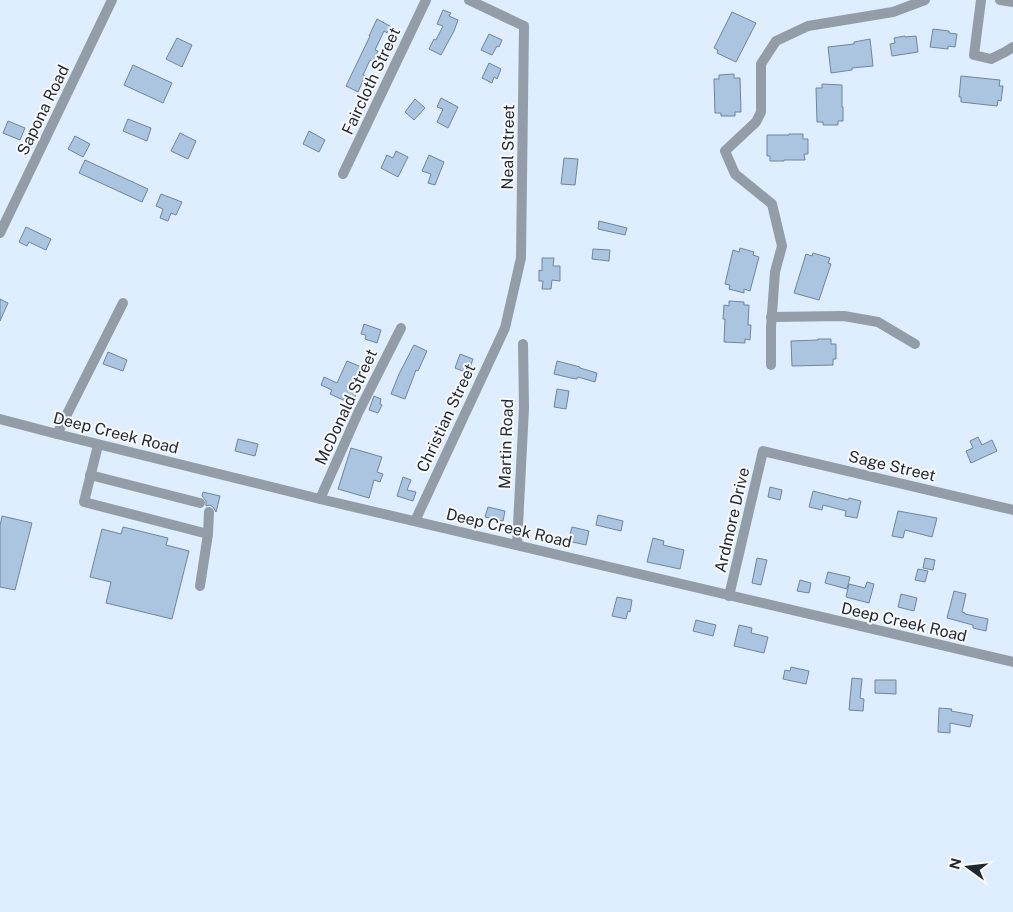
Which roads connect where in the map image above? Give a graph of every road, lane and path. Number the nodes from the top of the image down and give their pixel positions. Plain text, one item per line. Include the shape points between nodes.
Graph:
1 (112, 0) edge
2 (426, 0) edge
3 (469, 0) edge
4 (925, 0) edge
5 (981, 0) edge
6 (1000, 0) edge
7 (1013, 2) edge
8 (1013, 47) edge
9 (343, 174) dead end
10 (0, 233) edge
11 (123, 303) dead end
12 (771, 316) junction
13 (401, 328) dead end
14 (505, 328) joint
15 (523, 344) dead end
16 (915, 344) dead end
17 (771, 365) dead end
18 (0, 421) edge
19 (57, 434) junction
20 (98, 445) junction
21 (764, 451) joint
22 (90, 475) junction
23 (320, 499) junction
24 (200, 503) dead end
25 (1013, 510) edge
26 (208, 512) dead end
27 (415, 521) junction
28 (208, 534) junction
29 (517, 545) junction
30 (200, 586) dead end
31 (729, 596) junction
32 (1013, 662) edge

1 - 10 street, Sapona Road
2 - 9 street, Faircloth Street
3 - 14 street, Neal Street via 524,26 522,258
4 - 12 street via 893,12 808,26 776,41 762,64 762,111 756,122 725,151 735,174 772,204 782,246 775,272
5 - 8 street via 974,55 991,59
6 - 7 street
11 - 19 street
12 - 16 street via 844,316 878,322
12 - 17 street
13 - 23 street, McDonald Street
14 - 27 street, Christian Street
15 - 29 street, Martin Road via 524,408
18 - 19 street, Deep Creek Road
19 - 20 street, Deep Creek Road
20 - 22 street
20 - 23 street, Deep Creek Road
21 - 25 street, Sage Street
21 - 31 street, Ardmore Drive
22 - 24 street
22 - 28 street via 84,502
23 - 27 street, Deep Creek Road
26 - 28 street
27 - 29 street, Deep Creek Road
28 - 30 street
29 - 31 street, Deep Creek Road
31 - 32 street, Deep Creek Road

